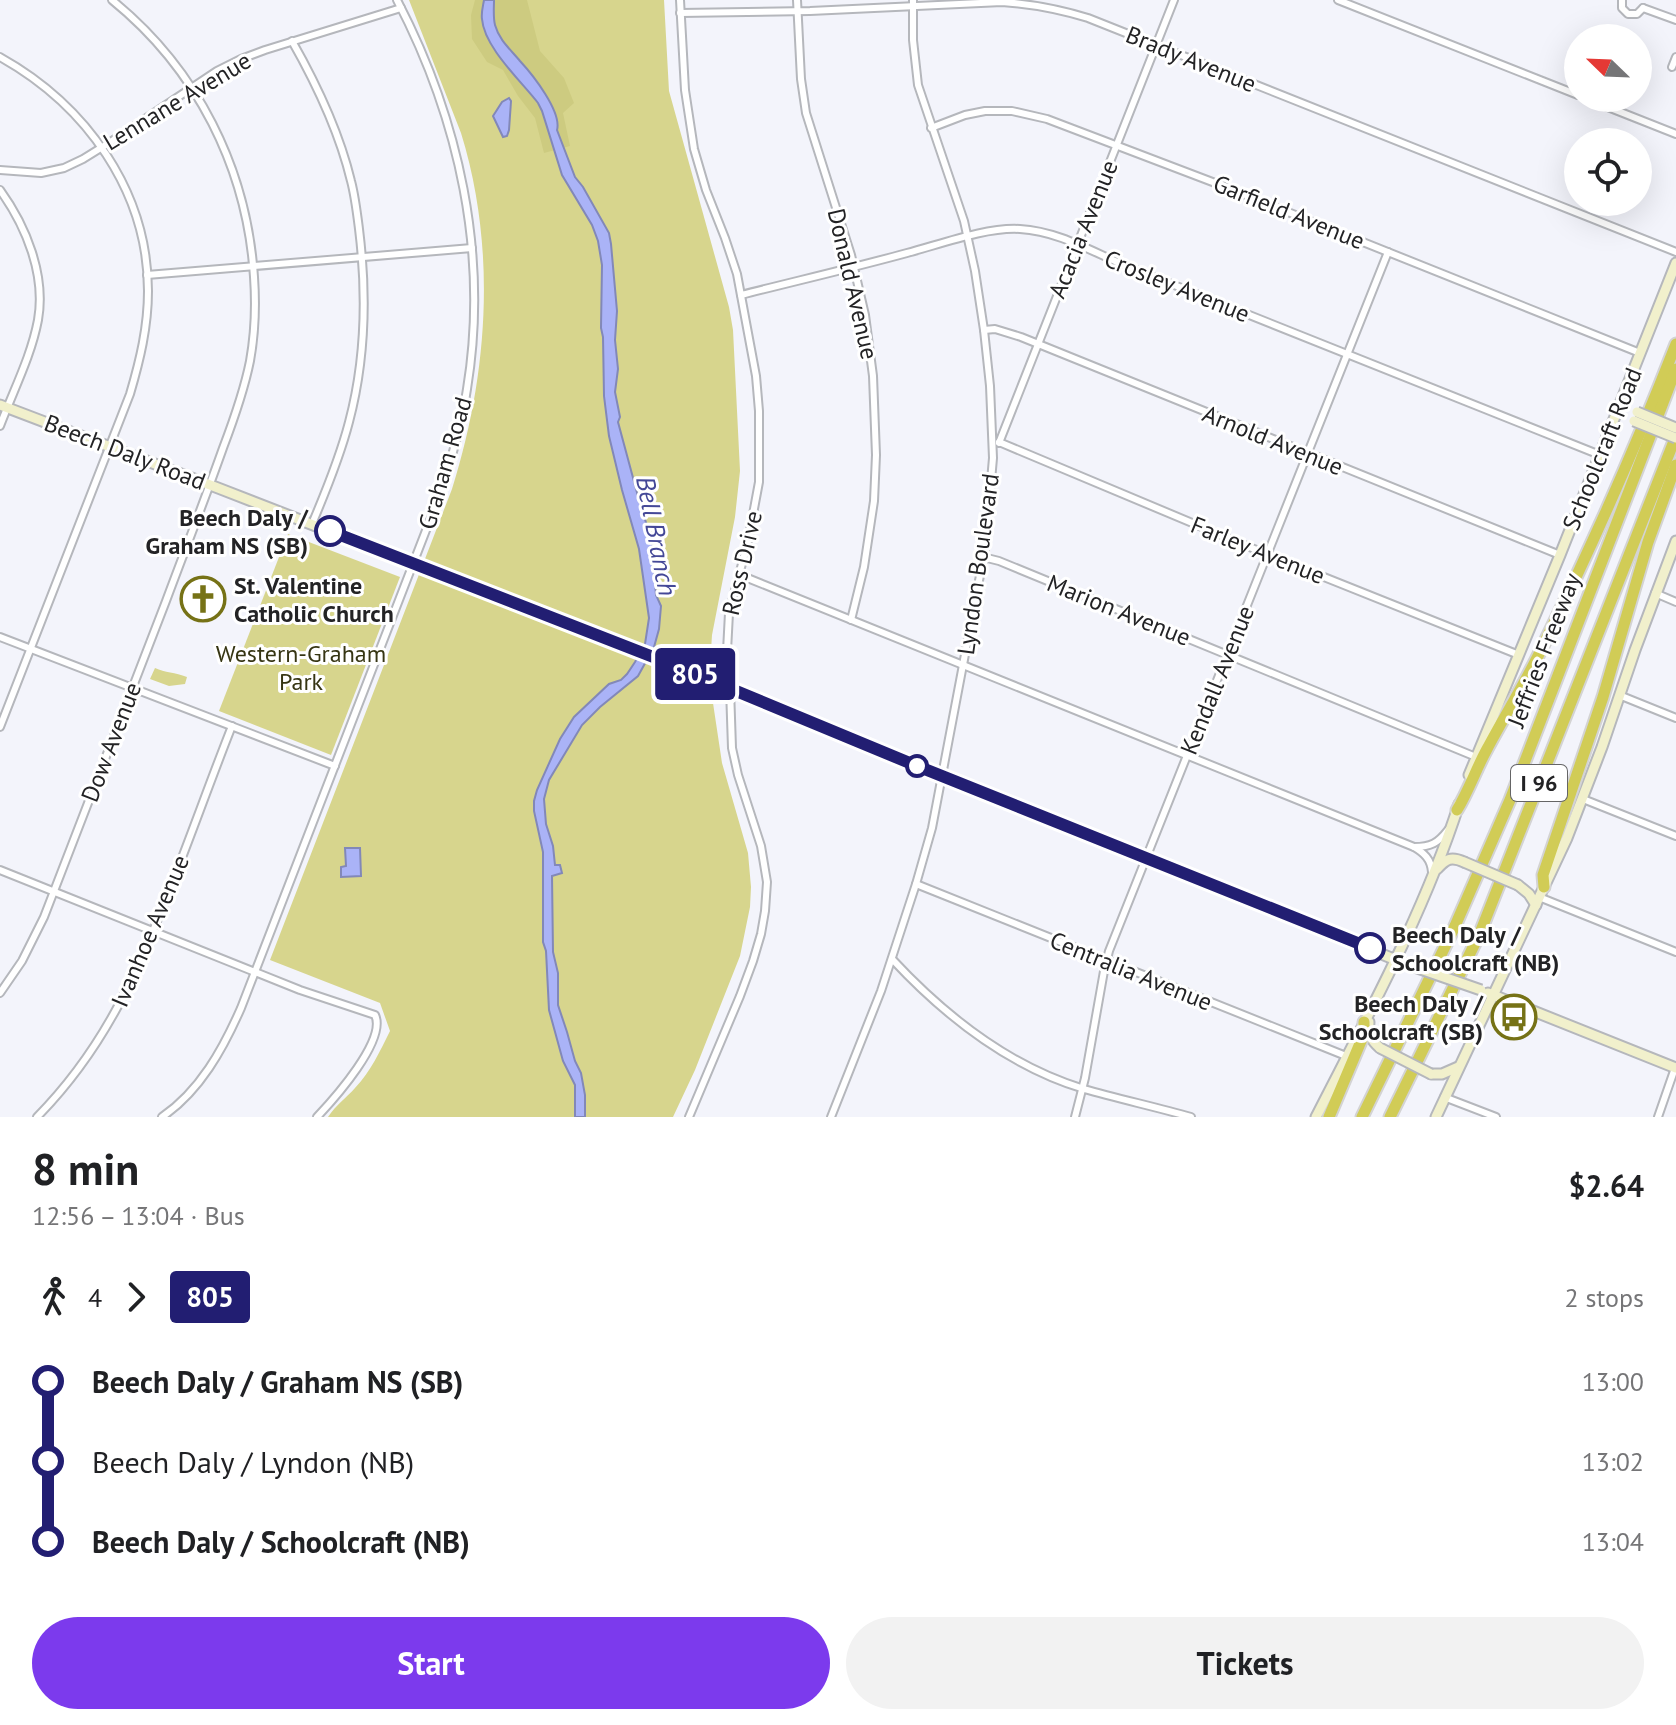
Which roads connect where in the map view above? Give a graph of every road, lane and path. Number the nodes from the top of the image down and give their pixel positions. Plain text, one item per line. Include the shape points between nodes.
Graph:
1 (112, 0) edge
2 (397, 0) edge
3 (680, 0) edge
4 (797, 0) edge
5 (1174, 0) edge
6 (1338, 0) edge
7 (1622, 0) edge
8 (913, 3) edge
9 (1643, 4) edge
10 (401, 8) junction
11 (798, 10) junction
12 (680, 13) junction
13 (1676, 20) edge
14 (292, 41) junction
15 (1156, 45) junction
16 (0, 57) edge
17 (1676, 57) edge
18 (1672, 67) dead end
19 (192, 88) junction
20 (1564, 89) edge
21 (1620, 112) edge
22 (931, 128) junction
23 (1676, 134) edge
24 (1117, 144) junction
25 (102, 147) junction
26 (0, 170) edge
27 (0, 190) edge
28 (968, 237) junction
29 (1076, 244) junction
30 (472, 248) junction
31 (1388, 252) junction
32 (1676, 252) edge
33 (363, 257) junction
34 (1676, 263) edge
35 (253, 266) junction
36 (854, 267) junction
37 (147, 275) junction
38 (741, 295) junction
39 (984, 330) junction
40 (1037, 344) junction
41 (1676, 344) edge
42 (1348, 353) junction
43 (1640, 353) junction
44 (1676, 369) edge
45 (1624, 394) junction
46 (4, 406) edge
47 (1635, 416) junction
48 (1612, 424) junction
49 (0, 426) edge
50 (1676, 428) edge
51 (1676, 437) edge
52 (999, 442) junction
53 (109, 446) junction
54 (1308, 454) junction
55 (1600, 455) junction
56 (993, 458) junction
57 (1676, 465) edge
58 (210, 485) junction
59 (312, 524) junction
60 (1676, 541) edge
61 (1267, 553) junction
62 (1560, 555) junction
63 (983, 557) junction
64 (413, 563) junction
65 (740, 575) junction
66 (1655, 593) junction
67 (1676, 602) edge
68 (851, 620) junction
69 (0, 637) edge
70 (31, 649) junction
71 (1227, 654) junction
72 (1519, 655) junction
73 (964, 666) junction
74 (132, 688) junction
75 (730, 688) junction
76 (1619, 695) junction
77 (1676, 718) edge
78 (232, 726) junction
79 (0, 727) edge
80 (1186, 755) junction
81 (1476, 757) junction
82 (335, 766) junction
83 (942, 776) junction
84 (1583, 799) junction
85 (1457, 810) junction
86 (1450, 827) junction
87 (1676, 836) edge
88 (1414, 847) junction
89 (1146, 858) junction
90 (0, 870) edge
91 (1432, 875) junction
92 (916, 884) junction
93 (54, 890) junction
94 (1540, 896) junction
95 (154, 931) junction
96 (1676, 952) edge
97 (892, 959) junction
98 (1107, 961) junction
99 (1401, 962) junction
100 (255, 971) junction
101 (0, 993) edge
102 (1493, 994) junction
103 (1367, 1016) junction
104 (1346, 1056) junction
105 (1458, 1067) junction
106 (1676, 1068) edge
107 (1082, 1088) junction
108 (1444, 1097) junction
109 (37, 1117) edge
110 (162, 1117) edge
111 (317, 1117) edge
112 (689, 1117) edge
113 (831, 1117) edge
114 (1075, 1117) edge
115 (1191, 1117) edge
116 (1316, 1117) edge
117 (1329, 1117) edge
118 (1362, 1117) edge
119 (1390, 1117) edge
120 (1436, 1117) edge
121 (1496, 1117) edge
122 (1658, 1117) edge

1 - 19 street, Dow Avenue via 158,42
2 - 10 street, Graham Road
3 - 12 street, Ross Drive
4 - 11 street, Donald Avenue
5 - 15 street, Acacia Avenue
6 - 20 street
7 - 9 street via 1628,14 1637,14
8 - 11 street, Brady Avenue
8 - 15 street, Brady Avenue via 1044,6
8 - 22 street, Lyndon Boulevard via 916,72
9 - 13 street
10 - 14 street, Lennane Avenue
10 - 30 street, Graham Road via 445,113 464,185
11 - 12 street, Brady Avenue
11 - 36 street, Donald Avenue via 806,113
12 - 38 street, Ross Drive via 694,149
14 - 19 street, Lennane Avenue via 241,59
14 - 33 street via 319,92 346,163
15 - 24 street, Acacia Avenue
15 - 32 street, Brady Avenue
16 - 25 street via 48,89
17 - 18 street
19 - 25 street, Lennane Avenue
19 - 35 street, Dow Avenue via 234,172
21 - 23 street
22 - 24 street, Garfield Avenue via 976,112 1012,111
22 - 28 street, Lyndon Boulevard
24 - 29 street, Acacia Avenue
24 - 31 street, Garfield Avenue
25 - 26 street, Lennane Avenue via 53,171
25 - 37 street via 133,209
27 - 46 street via 28,241 39,301 28,358
28 - 29 street, Crosley Avenue via 1019,229
28 - 36 street, Crosley Avenue
28 - 39 street, Lyndon Boulevard
29 - 40 street, Acacia Avenue
29 - 42 street, Crosley Avenue
30 - 33 street
30 - 64 street, Graham Road via 473,329 465,401 442,489
31 - 42 street, Kendall Avenue
31 - 43 street, Garfield Avenue
33 - 35 street
33 - 59 street via 360,372 344,437
34 - 43 main road, Schoolcraft Road
35 - 37 street
35 - 58 street, Dow Avenue via 250,361
36 - 38 street, Crosley Avenue
36 - 68 street, Donald Avenue via 872,362 876,455 874,501
37 - 53 street via 142,351
38 - 65 street, Ross Drive via 756,376 759,457 756,501
39 - 40 street, Arnold Avenue
39 - 56 street, Lyndon Boulevard
40 - 52 street, Acacia Avenue
40 - 54 street, Arnold Avenue
41 - 85 highway via 1612,500 1540,653
42 - 54 street, Kendall Avenue
42 - 55 street, Crosley Avenue
43 - 45 main road, Schoolcraft Road
44 - 118 highway, Jeffries Freeway / I 96 via 1510,800
45 - 47 main road
45 - 48 main road, Schoolcraft Road
46 - 49 street
46 - 53 main road, Beech Daly Road
47 - 48 main road
47 - 50 main road, bridge
47 - 51 main road, bridge
48 - 55 main road, Schoolcraft Road
51 - 119 highway, Jeffries Freeway / I 96 via 1480,933
52 - 56 street, Acacia Avenue
52 - 61 street, Farley Avenue
53 - 58 main road, Beech Daly Road
53 - 70 street
54 - 61 street, Kendall Avenue
54 - 62 street, Arnold Avenue
55 - 62 main road, Schoolcraft Road
56 - 63 street, Lyndon Boulevard
57 - 94 highway
58 - 59 main road, Beech Daly Road
58 - 74 street, Dow Avenue
59 - 64 main road, Beech Daly Road
60 - 66 main road
61 - 71 street, Kendall Avenue
61 - 72 street, Farley Avenue
62 - 72 main road, Schoolcraft Road
63 - 71 street, Marion Avenue
63 - 73 street, Lyndon Boulevard
64 - 75 main road, Beech Daly Road
64 - 82 street, Graham Road
65 - 68 street
65 - 75 street, Ross Drive via 727,634
66 - 67 street
66 - 76 main road
68 - 73 street
69 - 70 street
70 - 74 street
70 - 79 street
71 - 80 street, Kendall Avenue
71 - 81 street, Marion Avenue
72 - 81 main road, Schoolcraft Road
73 - 80 street
73 - 83 street, Lyndon Boulevard
74 - 78 street
74 - 93 street, Dow Avenue
75 - 83 main road, Beech Daly Road
75 - 112 street, Ross Drive via 732,748 764,857 767,897 753,961
76 - 77 street
76 - 84 main road
78 - 82 street
78 - 95 street, Ivanhoe Avenue
80 - 88 street
80 - 89 street, Kendall Avenue
81 - 85 main road, Schoolcraft Road
82 - 100 street, Graham Road
83 - 89 main road, Beech Daly Road
83 - 92 street, Lyndon Boulevard
84 - 87 street
84 - 94 main road
85 - 86 main road, Schoolcraft Road
86 - 88 street via 1430,847
86 - 91 main road, Schoolcraft Road
88 - 91 street via 1427,858
89 - 98 street, Kendall Avenue
89 - 99 main road, Beech Daly Road
90 - 93 street
91 - 94 main road, bridge via 1449,858
91 - 99 main road, Schoolcraft Road
92 - 97 street, Lyndon Boulevard
92 - 98 street, Centralia Avenue
93 - 95 street
93 - 101 street, Dow Avenue via 31,945
94 - 96 street
94 - 102 main road
95 - 100 street
95 - 109 street, Ivanhoe Avenue via 113,1017
97 - 107 street via 932,1000 980,1037 1028,1066
97 - 113 street, Lyndon Boulevard
98 - 104 street, Centralia Avenue
98 - 107 street, Kendall Avenue
99 - 102 main road, Beech Daly Road, bridge
99 - 103 main road, Schoolcraft Road
100 - 110 street, Graham Road via 216,1059
100 - 111 street via 377,1019 359,1065
102 - 105 main road
102 - 106 main road, Beech Daly Road
103 - 104 main road, Schoolcraft Road
103 - 105 main road, bridge via 1368,1031 1380,1048 1431,1074
103 - 117 highway
104 - 116 main road, Schoolcraft Road
105 - 108 main road
106 - 122 street
107 - 114 street, Kendall Avenue
107 - 115 street
108 - 120 main road
108 - 121 street

